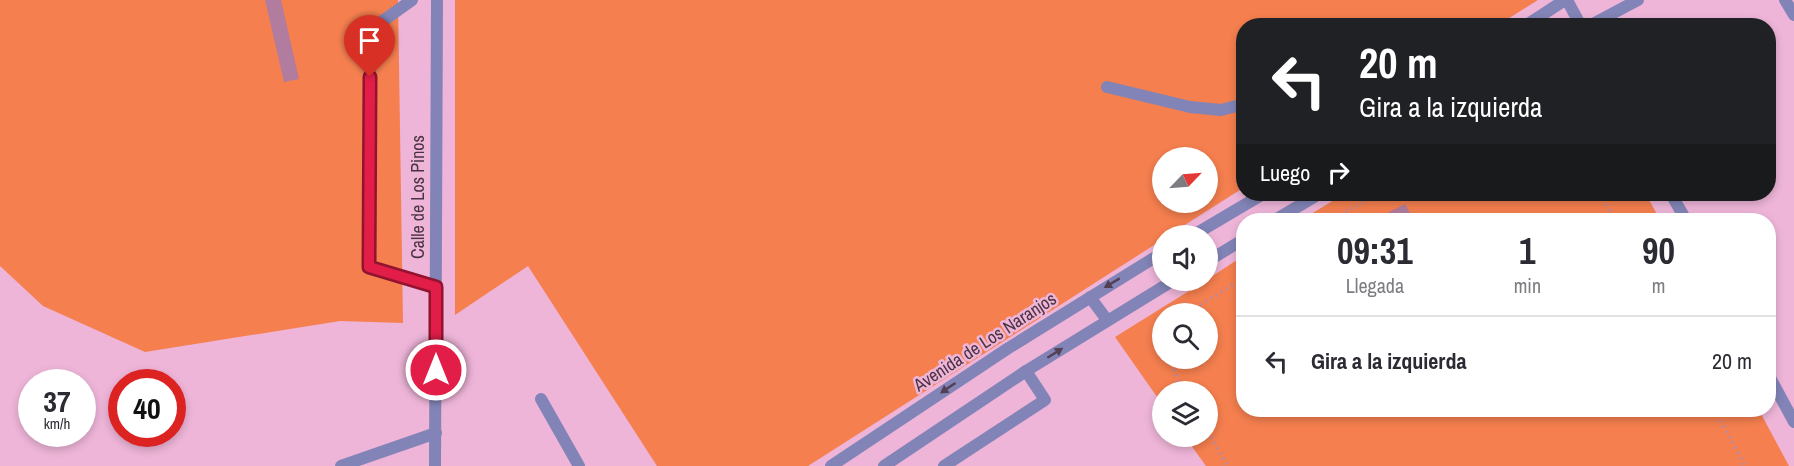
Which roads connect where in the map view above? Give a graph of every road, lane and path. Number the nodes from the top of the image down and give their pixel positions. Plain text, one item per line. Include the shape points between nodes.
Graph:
1 (412, 0) edge
2 (436, 0) edge
3 (1566, 0) edge
4 (1638, 0) edge
5 (1785, 0) edge
6 (1794, 15) edge
7 (1538, 18) edge
8 (1576, 18) edge
9 (1604, 18) edge
10 (1107, 87) dead end
11 (1236, 106) edge
12 (1251, 201) edge
13 (1306, 201) edge
14 (1366, 201) edge
15 (1287, 213) edge
16 (1343, 213) edge
17 (1211, 225) edge
18 (1236, 244) edge
19 (1218, 255) edge
20 (1152, 259) edge
21 (1236, 283) edge
22 (436, 287) junction
23 (1156, 291) edge
24 (1090, 297) junction
25 (1203, 303) edge
26 (1107, 320) junction
27 (1026, 371) junction
28 (1776, 389) edge
29 (540, 399) dead end
30 (1719, 417) edge
31 (1794, 422) edge
32 (436, 433) junction
33 (1217, 447) edge
34 (340, 466) edge
35 (435, 466) edge
36 (579, 466) edge
37 (831, 466) edge
38 (884, 466) edge
39 (944, 466) edge
40 (1228, 466) edge
41 (1745, 466) edge

1 - 22 street via 370,30 369,267
2 - 22 street, Calle de Los Pinos
3 - 7 street
3 - 8 street
4 - 9 street
5 - 6 street
10 - 11 street via 1190,107 1221,110
12 - 17 street
13 - 15 street
14 - 16 path
18 - 19 street
20 -> 24 street, Avenida de Los Naranjos
21 - 25 path
22 - 32 street, Calle de Los Pinos
23 - 26 street
24 - 26 street
24 -> 37 street, Avenida de Los Naranjos
27 -> 26 street
27 - 38 street
27 - 39 street via 1045,400
28 - 31 street
29 - 36 street
30 - 41 path
32 - 34 street
32 - 35 street, Calle de Los Pinos
33 - 40 path

